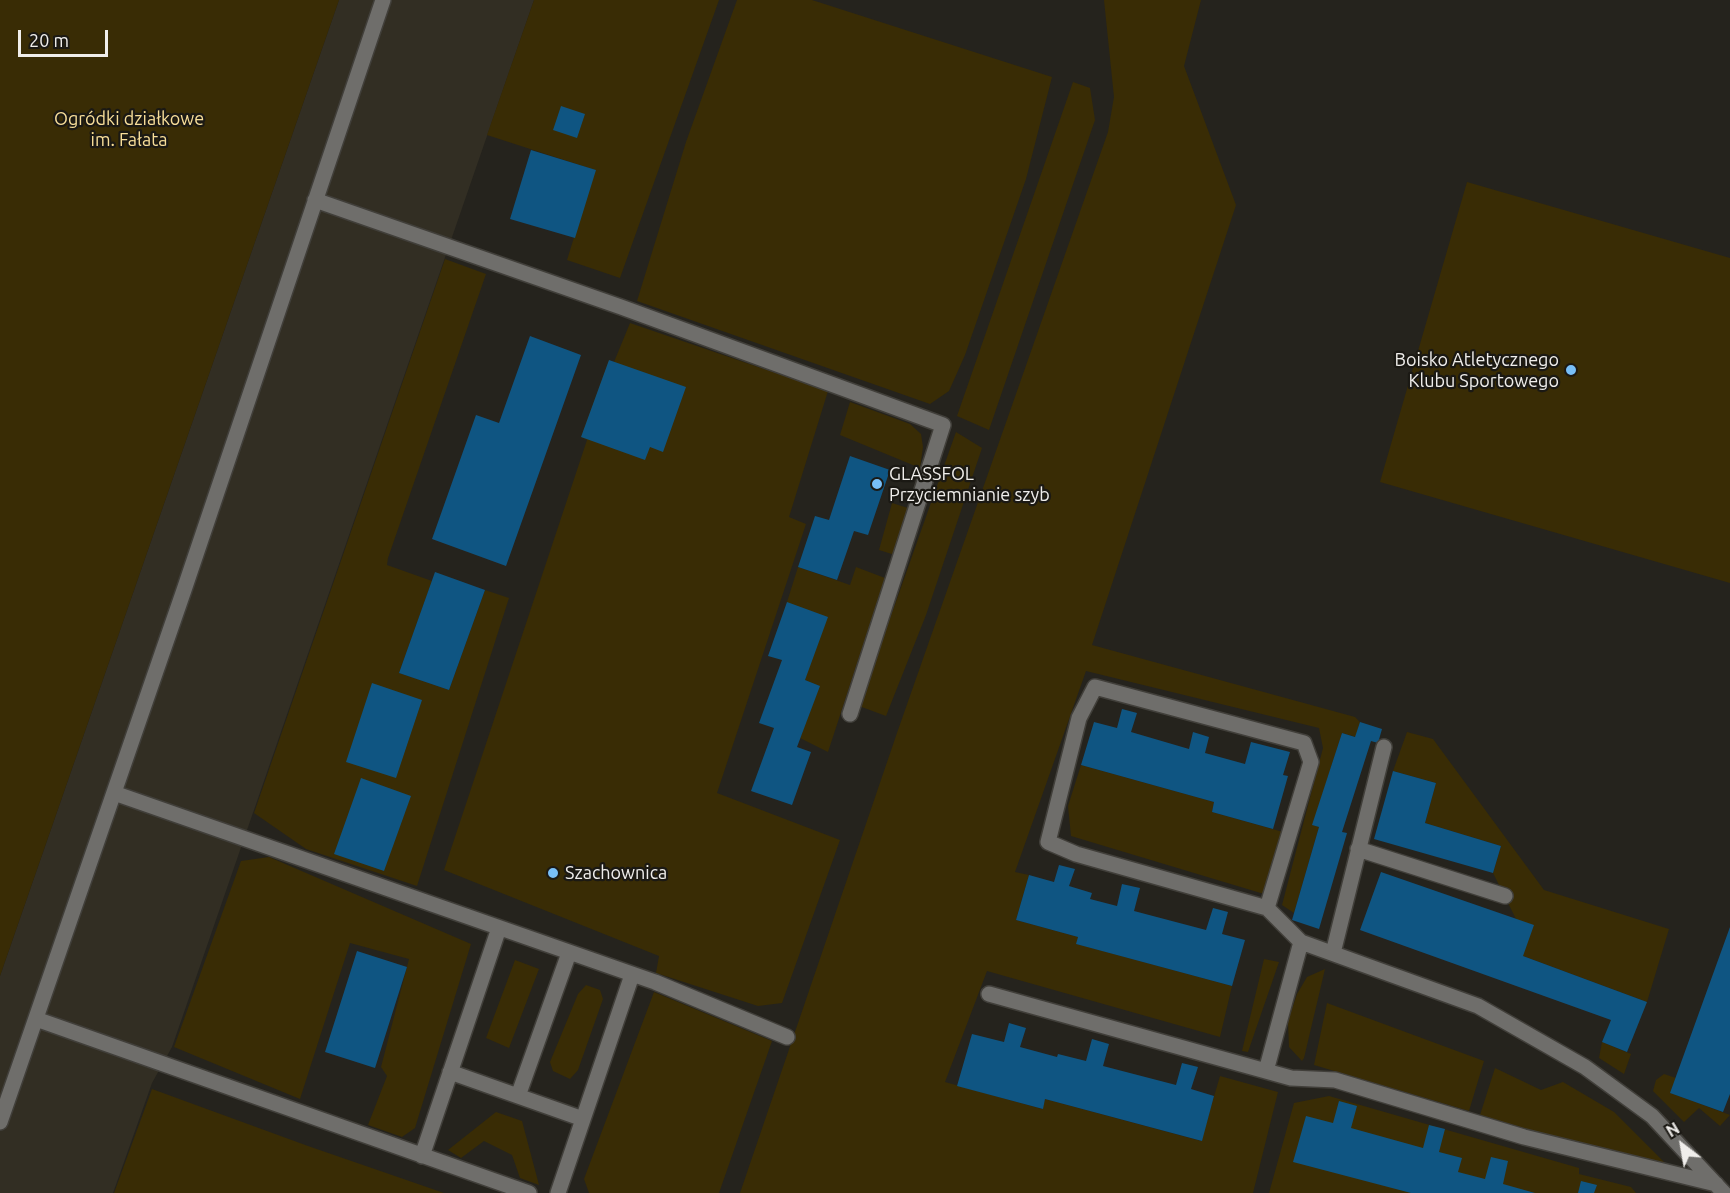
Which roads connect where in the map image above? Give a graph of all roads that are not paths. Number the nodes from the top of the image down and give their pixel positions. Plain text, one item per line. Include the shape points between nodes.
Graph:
1 (383, 0) edge
2 (315, 200) junction
3 (850, 714) dead end
4 (1384, 747) dead end
5 (114, 793) junction
6 (1358, 849) junction
7 (1505, 896) dead end
8 (1267, 908) junction
9 (499, 928) junction
10 (1301, 942) junction
11 (569, 953) junction
12 (1333, 953) junction
13 (632, 975) junction
14 (989, 994) dead end
15 (36, 1019) junction
16 (787, 1037) dead end
17 (1266, 1071) junction
18 (450, 1072) junction
19 (518, 1096) junction
20 (583, 1119) junction
21 (0, 1122) edge
22 (422, 1156) junction
23 (1720, 1188) edge
24 (529, 1193) edge
25 (558, 1193) edge

1 - 2 street
2 - 3 street via 943,425
2 - 5 street
4 - 6 street
5 - 9 street
5 - 15 street
6 - 7 street
6 - 12 street
8 - 8 street via 1076,854 1048,842 1079,718 1095,687 1304,743 1311,762
8 - 10 street
9 - 11 street
9 - 18 street
10 - 12 street
10 - 17 street
11 - 13 street
11 - 19 street
12 - 23 street via 1478,1006 1579,1064 1652,1116
13 - 16 street
13 - 20 street
14 - 17 street
15 - 21 street
15 - 22 street
17 - 23 street via 1291,1078 1335,1080 1524,1137
18 - 19 street
18 - 22 street
19 - 20 street
20 - 25 street
22 - 24 street

